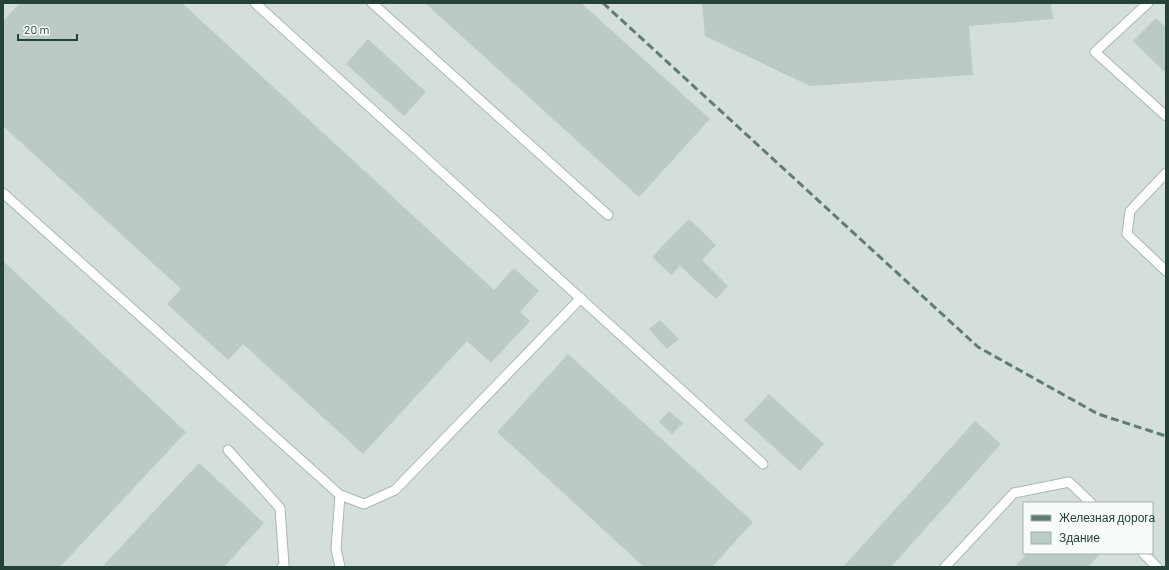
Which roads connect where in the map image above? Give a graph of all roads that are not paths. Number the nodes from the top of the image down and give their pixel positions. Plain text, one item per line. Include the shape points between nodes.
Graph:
1 (255, 3) edge
2 (372, 3) edge
3 (1148, 3) edge
4 (1166, 116) edge
5 (1166, 173) edge
6 (3, 193) edge
7 (608, 215) dead end
8 (1166, 270) edge
9 (581, 298) junction
10 (228, 450) dead end
11 (763, 464) dead end
12 (340, 495) junction
13 (1090, 502) edge
14 (1144, 554) edge
15 (282, 567) edge
16 (340, 567) edge
17 (945, 567) edge
18 (1157, 567) edge

1 - 9 lane
2 - 7 lane
3 - 4 lane via 1095,52
5 - 8 lane via 1130,211 1127,234
6 - 12 lane
9 - 11 lane
9 - 12 lane via 395,490 364,504
10 - 15 lane via 280,508 284,565
12 - 16 lane via 336,549
13 - 17 lane via 1069,482 1014,493
14 - 18 lane

